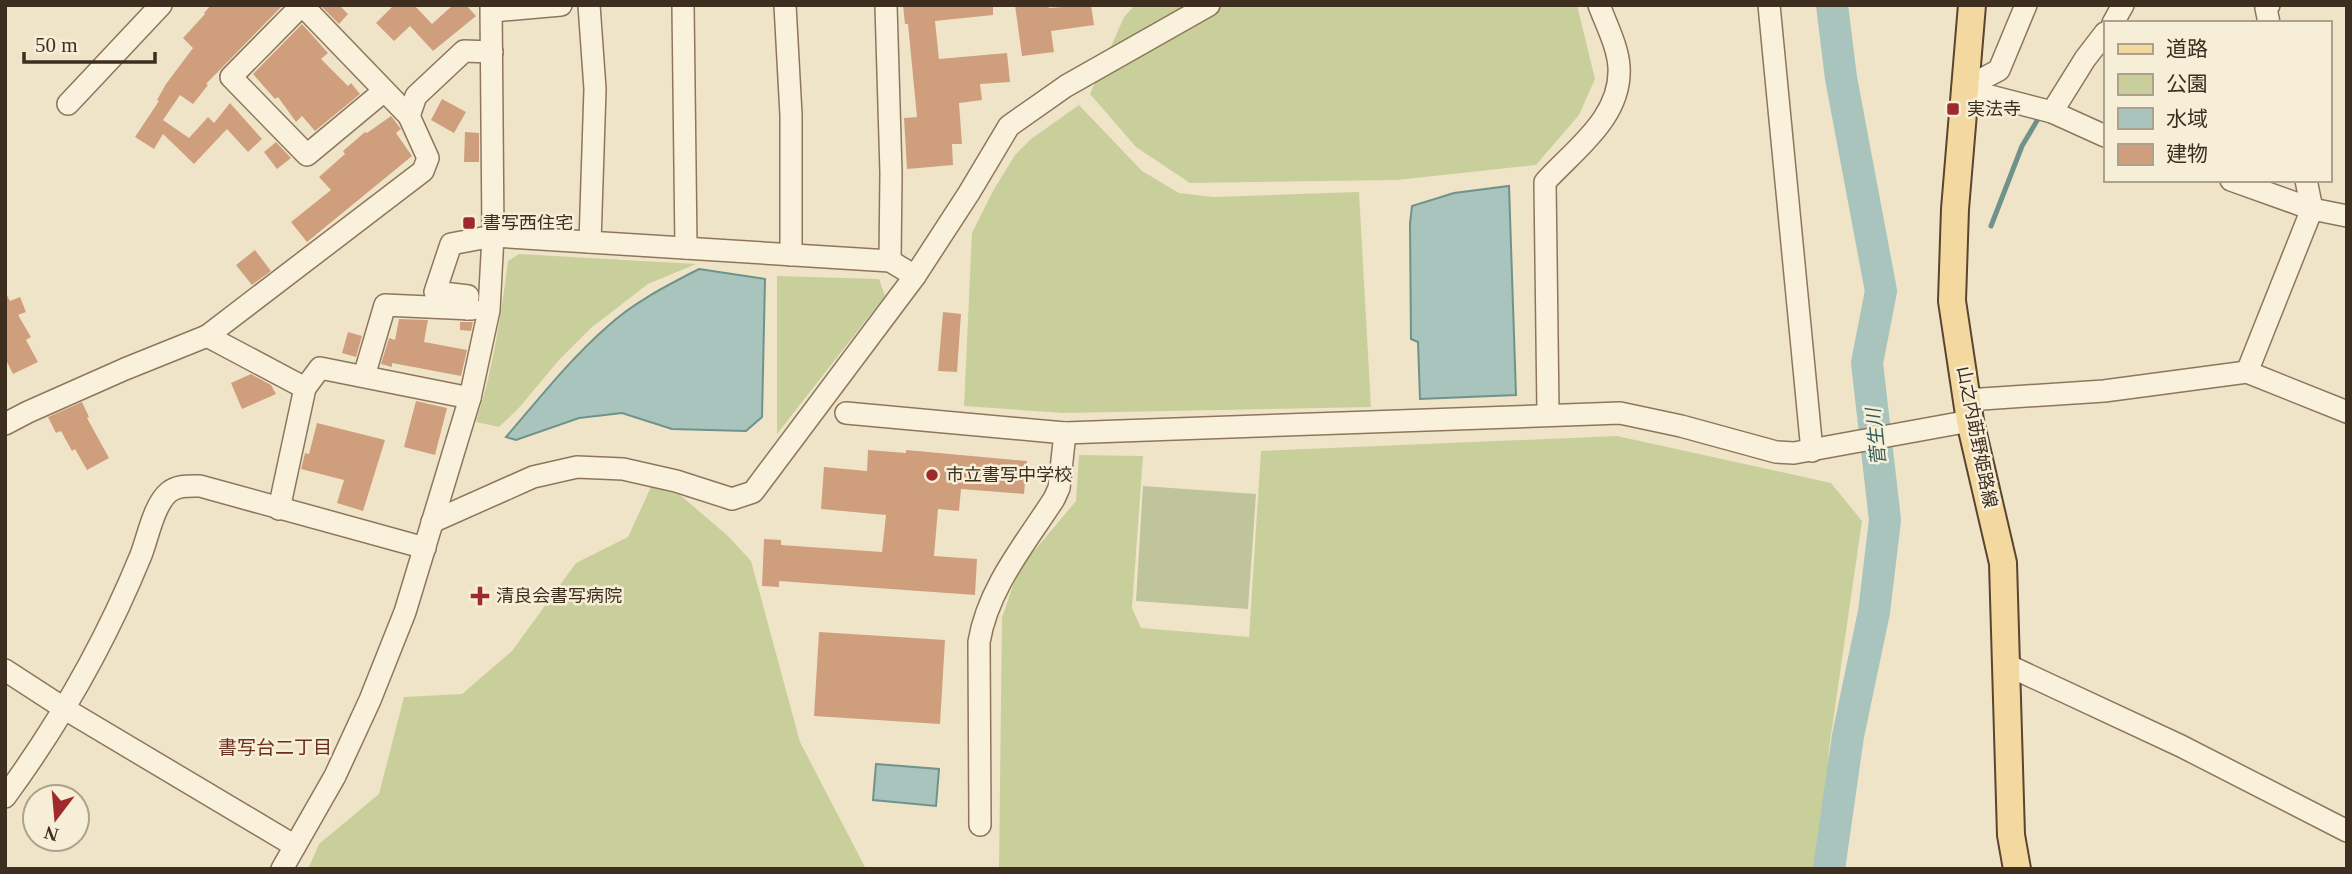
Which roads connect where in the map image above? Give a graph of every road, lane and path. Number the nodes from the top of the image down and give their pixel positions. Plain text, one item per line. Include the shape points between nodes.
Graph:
1 (162, 5) edge
2 (302, 5) edge
3 (561, 5) edge
4 (590, 5) edge
5 (683, 5) edge
6 (785, 5) edge
7 (886, 5) edge
8 (1209, 5) edge
9 (1599, 5) edge
10 (1769, 5) edge
11 (1972, 5) edge
12 (2026, 5) edge
13 (2123, 5) edge
14 (492, 8) edge
15 (2114, 21) edge
16 (2104, 34) edge
17 (492, 52) junction
18 (1963, 89) junction
19 (384, 91) junction
20 (68, 104) dead end
21 (2052, 112) junction
22 (409, 116) junction
23 (2104, 136) edge
24 (2237, 182) edge
25 (2306, 182) edge
26 (2312, 209) junction
27 (2347, 216) edge
28 (493, 236) junction
29 (590, 242) junction
30 (686, 248) junction
31 (791, 255) junction
32 (890, 261) junction
33 (915, 276) junction
34 (467, 309) junction
35 (489, 310) junction
36 (207, 336) junction
37 (2247, 372) junction
38 (364, 376) junction
39 (305, 388) junction
40 (470, 398) junction
41 (2347, 412) edge
42 (846, 413) dead end
43 (1553, 415) junction
44 (1962, 415) junction
45 (5, 424) edge
46 (1065, 433) junction
47 (1816, 450) junction
48 (279, 509) junction
49 (432, 522) junction
50 (425, 548) junction
51 (2007, 665) junction
52 (5, 670) edge
53 (65, 709) junction
54 (5, 797) edge
55 (980, 825) dead end
56 (2347, 831) edge
57 (295, 846) junction
58 (282, 869) edge
59 (2017, 869) edge

1 - 20 street
2 - 19 street
2 - 19 street via 231,77 307,155
3 - 14 street
4 - 29 street via 595,89
5 - 30 street
6 - 31 street via 792,115
7 - 32 street
8 - 33 street via 1066,86 1009,126
9 - 43 street via 1619,68 1615,93 1608,113 1592,134 1545,182 1548,412
10 - 47 street
11 - 18 main road, 山之内莇野姫路線
12 - 18 street via 1999,70
13 - 15 street
14 - 17 street
16 - 21 street
17 - 22 street via 464,51 416,96
17 - 28 street
18 - 21 street
18 - 44 main road, 山之内莇野姫路線 via 1952,301
19 - 22 street
21 - 23 street
22 - 36 street via 428,158 423,171
24 - 26 street
25 - 26 street
26 - 27 street
26 - 37 street
28 - 29 street
28 - 34 street via 451,244 435,292 468,296
28 - 35 street
29 - 30 street
30 - 31 street
31 - 32 street
32 - 33 street
33 - 49 street via 753,492 732,499 623,468 577,467 533,477
34 - 35 street
34 - 38 street via 385,305
35 - 40 street
36 - 39 street
36 - 45 street
37 - 41 street
37 - 44 street
38 - 39 street via 320,368
38 - 40 street
39 - 48 street
40 - 49 street
42 - 46 street
43 - 46 street
43 - 47 street via 1620,413 1776,453
44 - 47 street
44 - 51 main road, 山之内莇野姫路線 via 2003,563
46 - 55 street via 1059,488 994,592 983,619 979,642
48 - 50 street
48 - 53 street via 200,486 168,492 111,622
49 - 50 street
50 - 57 street via 370,700 335,776
51 - 56 street via 2181,746
51 - 59 main road, 山之内莇野姫路線 via 2011,835
52 - 53 street
53 - 54 street
53 - 57 street
57 - 58 street

